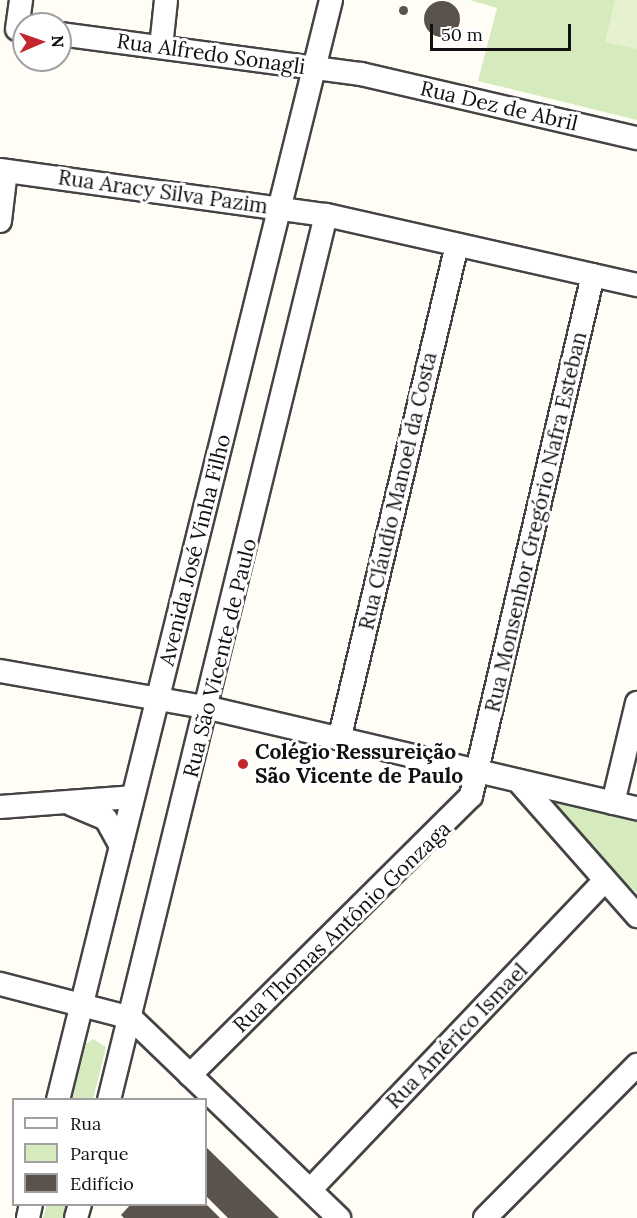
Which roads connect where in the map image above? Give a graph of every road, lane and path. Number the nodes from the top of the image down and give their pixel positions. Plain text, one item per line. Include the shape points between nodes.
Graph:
1 (166, 0) edge
2 (331, 0) edge
3 (72, 36) edge
4 (161, 47) junction
5 (315, 68) junction
6 (361, 74) joint
7 (637, 138) edge
8 (3, 170) edge
9 (280, 208) junction
10 (326, 215) junction
11 (0, 221) edge
12 (457, 245) junction
13 (593, 276) junction
14 (637, 285) edge
15 (0, 671) edge
16 (158, 699) junction
17 (637, 703) edge
18 (209, 708) junction
19 (340, 736) junction
20 (480, 769) junction
21 (519, 782) junction
22 (132, 797) junction
23 (57, 803) junction
24 (613, 803) junction
25 (0, 807) edge
26 (637, 808) edge
27 (120, 846) junction
28 (603, 882) junction
29 (637, 916) edge
30 (0, 984) edge
31 (83, 1003) junction
32 (132, 1018) junction
33 (637, 1065) edge
34 (190, 1075) junction
35 (59, 1098) edge
36 (110, 1098) edge
37 (310, 1190) junction
38 (339, 1218) edge
39 (485, 1218) edge

1 - 4 street
2 - 5 street, Avenida José Vinha Filho
3 - 4 street, Rua Alfredo Sonagli
4 - 5 street, Rua Alfredo Sonagli
5 - 6 street, Rua Alfredo Sonagli
5 - 9 street, Avenida José Vinha Filho
6 - 7 street, Rua Dez de Abril
8 - 9 street, Rua Aracy Silva Pazim
8 - 11 street
9 - 10 street, Rua Aracy Silva Pazim
9 - 16 street, Avenida José Vinha Filho
10 - 12 street, Rua Aracy Silva Pazim
10 - 18 street, Rua São Vicente de Paulo
12 - 13 street, Rua Aracy Silva Pazim
12 - 19 street, Rua Cláudio Manoel da Costa
13 - 14 street, Rua Aracy Silva Pazim
13 - 20 street, Rua Monsenhor Gregório Nafra Esteban
15 - 16 street
16 - 18 street
16 - 22 street, Avenida José Vinha Filho
17 - 24 street
18 - 19 street
18 - 32 street, Rua São Vicente de Paulo
19 - 20 street
20 - 21 street
20 - 34 street, Rua Thomas Antônio Gonzaga via 460,812
21 - 24 street
21 - 28 street
22 - 23 street
22 - 27 street, Avenida José Vinha Filho
23 - 25 street
23 - 27 street via 84,806 106,819
24 - 26 street
27 - 31 street, Avenida José Vinha Filho
28 - 29 street
28 - 37 street, Rua Américo Ismael
30 - 31 street
31 - 32 street
31 - 35 street, Avenida José Vinha Filho
32 - 34 street
32 - 36 street, Rua São Vicente de Paulo
33 - 39 street
34 - 37 street
37 - 38 street

